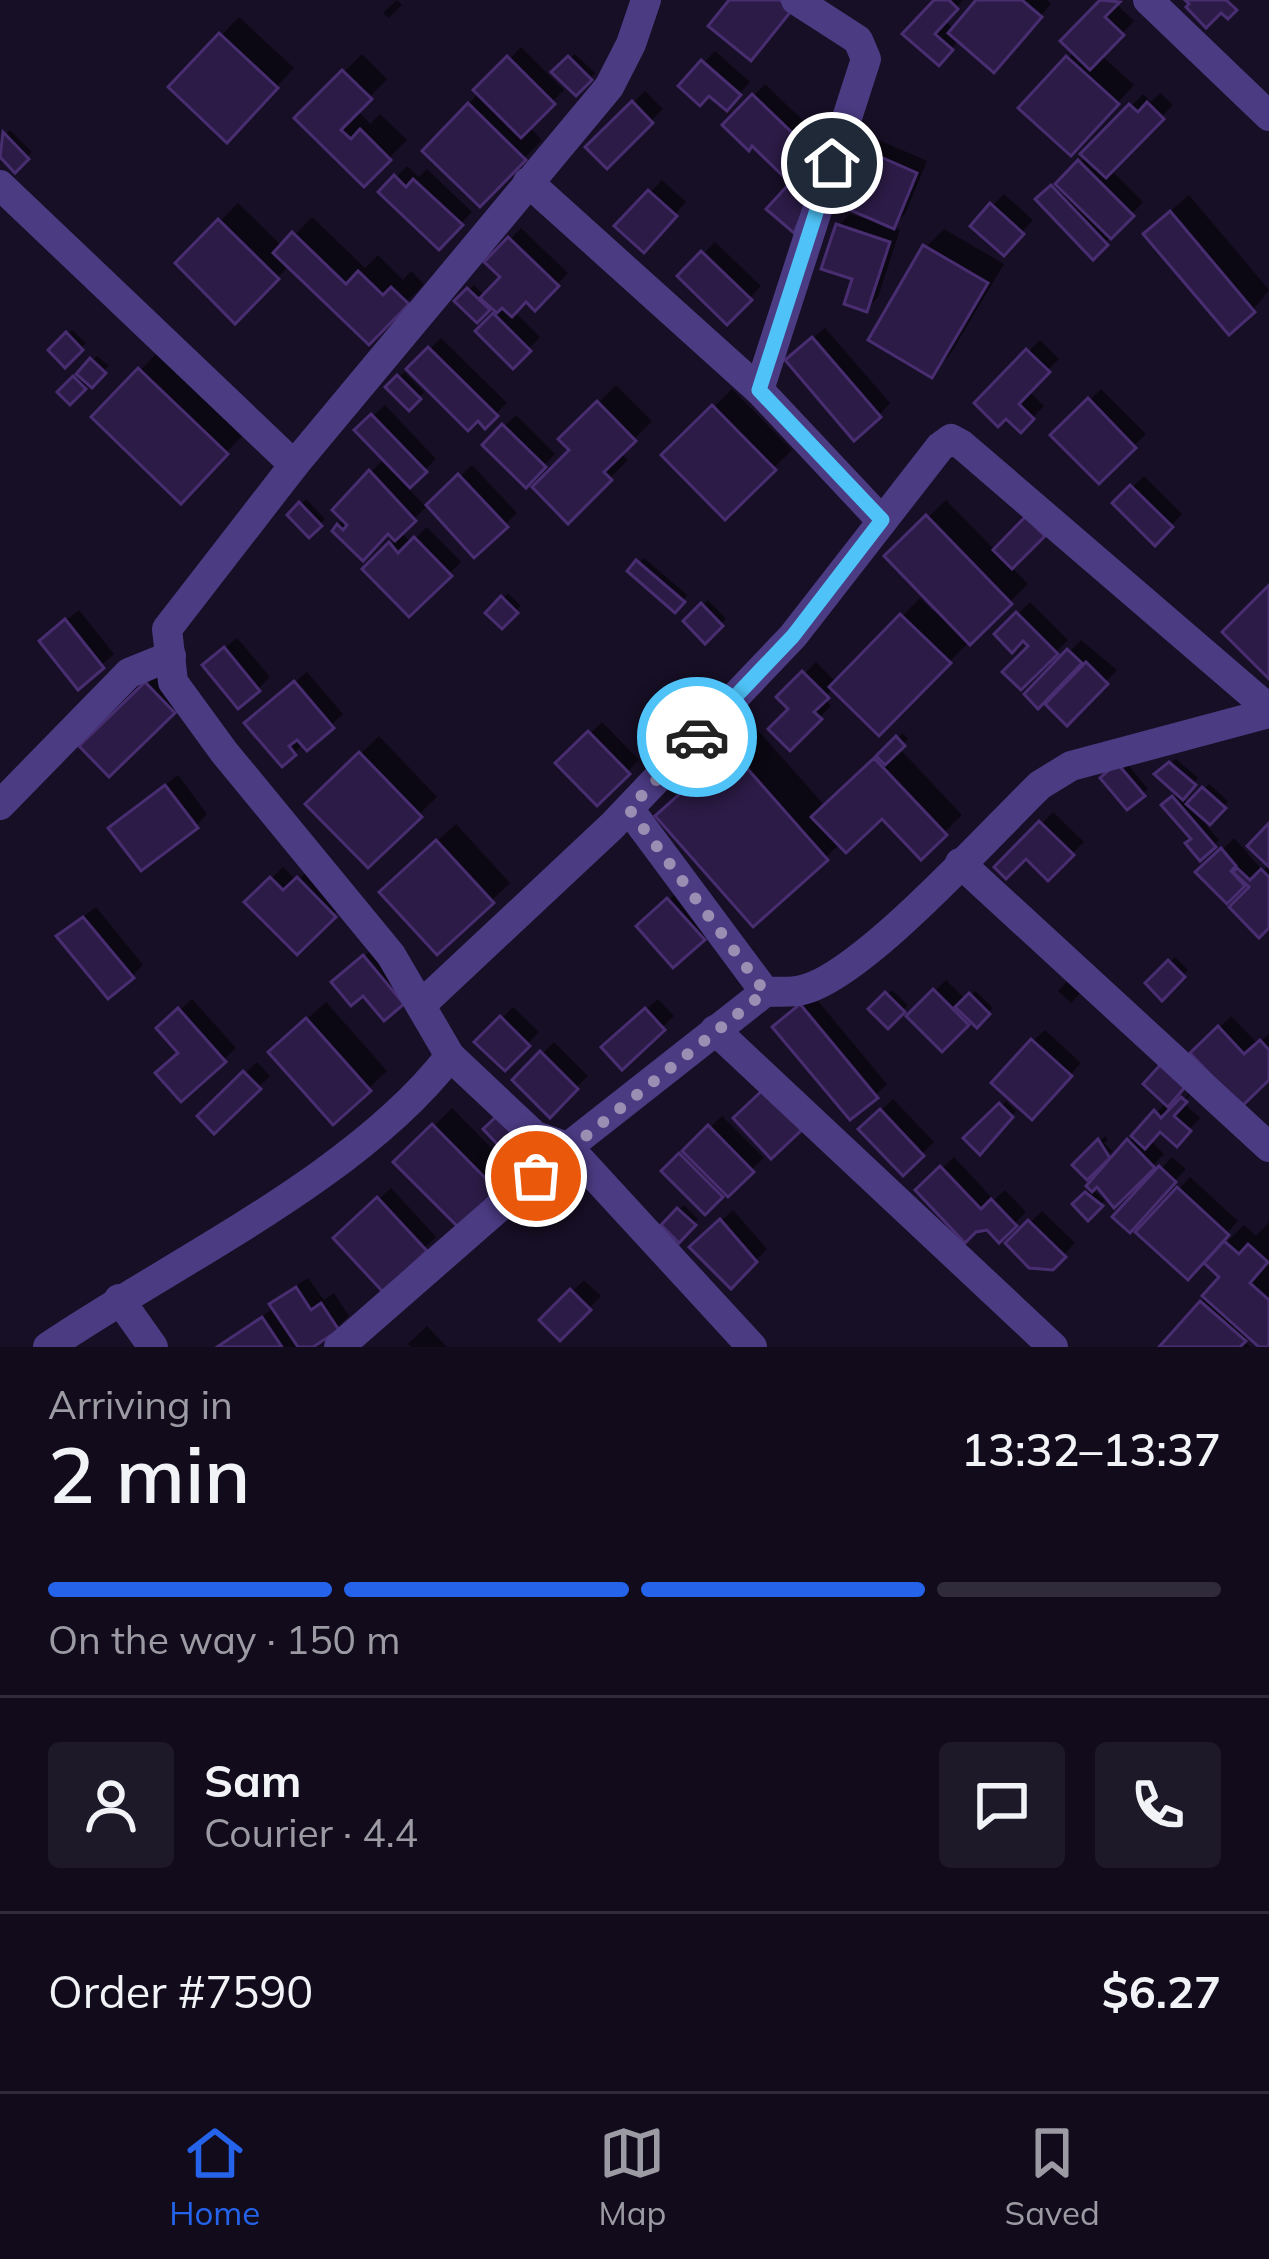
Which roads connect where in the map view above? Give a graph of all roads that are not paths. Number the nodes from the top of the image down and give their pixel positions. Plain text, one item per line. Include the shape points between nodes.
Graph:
1 (646, 0) edge
2 (796, 0) edge
3 (1148, 0) edge
4 (1269, 116) edge
5 (528, 182) junction
6 (0, 185) edge
7 (759, 390) junction
8 (294, 464) junction
9 (882, 520) junction
10 (171, 656) junction
11 (1269, 711) edge
12 (0, 805) edge
13 (629, 809) junction
14 (960, 863) junction
15 (765, 992) junction
16 (422, 1004) junction
17 (715, 1030) junction
18 (450, 1056) junction
19 (1266, 1139) edge
20 (568, 1147) junction
21 (118, 1299) junction
22 (48, 1347) edge
23 (153, 1347) edge
24 (339, 1347) edge
25 (752, 1347) edge
26 (1053, 1347) edge

1 - 5 street via 609,87
2 - 7 street via 858,40 866,59
3 - 4 street
5 - 7 street
5 - 8 street
6 - 8 street
7 - 9 street
8 - 10 street via 167,629
9 - 11 street via 951,439
9 - 13 street via 793,636
10 - 12 street via 129,673
10 - 16 street via 173,682
11 - 14 street via 1071,766 1040,785
13 - 15 street
13 - 16 street
14 - 15 street via 831,979
14 - 19 street
15 - 17 street
16 - 18 street
17 - 20 street
17 - 26 street
18 - 20 street via 535,1136
18 - 21 street via 423,1092 309,1184
20 - 24 street
20 - 25 street
21 - 22 street
21 - 23 street

